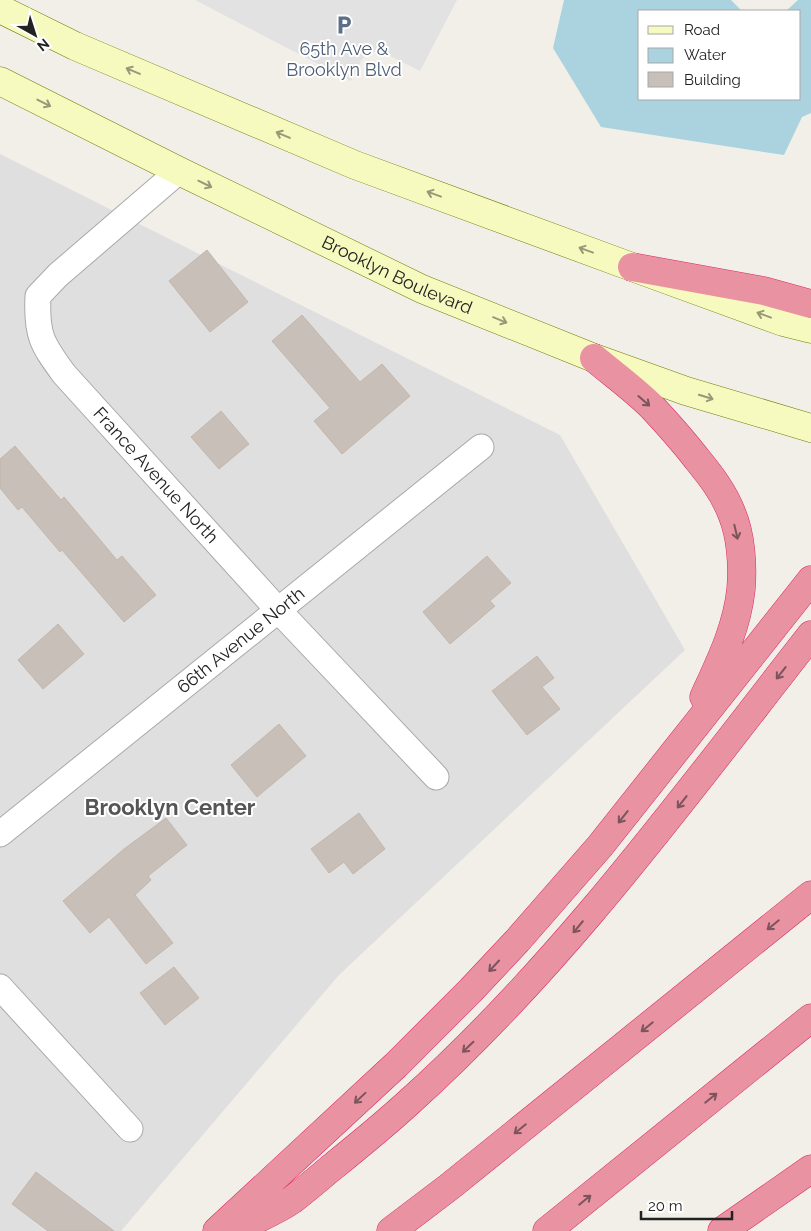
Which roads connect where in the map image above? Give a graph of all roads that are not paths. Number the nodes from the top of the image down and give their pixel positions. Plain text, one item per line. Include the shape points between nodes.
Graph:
1 (0, 9) edge
2 (0, 81) edge
3 (178, 171) junction
4 (632, 267) junction
5 (811, 304) edge
6 (811, 329) edge
7 (594, 358) junction
8 (811, 428) edge
9 (481, 447) dead end
10 (811, 580) edge
11 (279, 611) junction
12 (811, 635) edge
13 (686, 737) junction
14 (436, 777) dead end
15 (0, 834) edge
16 (811, 895) edge
17 (0, 987) edge
18 (811, 1018) edge
19 (130, 1129) dead end
20 (811, 1168) edge
21 (217, 1231) edge
22 (232, 1231) edge
23 (391, 1231) edge
24 (547, 1231) edge
25 (722, 1231) edge

4 -> 1 main road via 355,165 75,46
2 -> 3 main road, Brooklyn Boulevard
3 -> 7 main road, Brooklyn Boulevard via 422,288
3 - 11 street, France Avenue North via 58,275 38,296 37,319 44,346 64,374
4 - 5 highway via 764,291
6 -> 4 main road via 783,322
7 -> 8 main road, Brooklyn Boulevard via 686,391
7 -> 13 highway via 651,406 707,471 732,514 738,537 740,589 734,621 726,650
9 - 11 street, 66th Avenue North
10 - 13 highway
11 - 14 street, France Avenue North
11 - 15 street, 66th Avenue North
12 -> 22 highway via 681,803 526,988 384,1125 290,1202
13 -> 21 highway via 558,896 471,990 396,1066
16 -> 23 highway
17 - 19 street
24 -> 18 highway
20 - 25 highway

